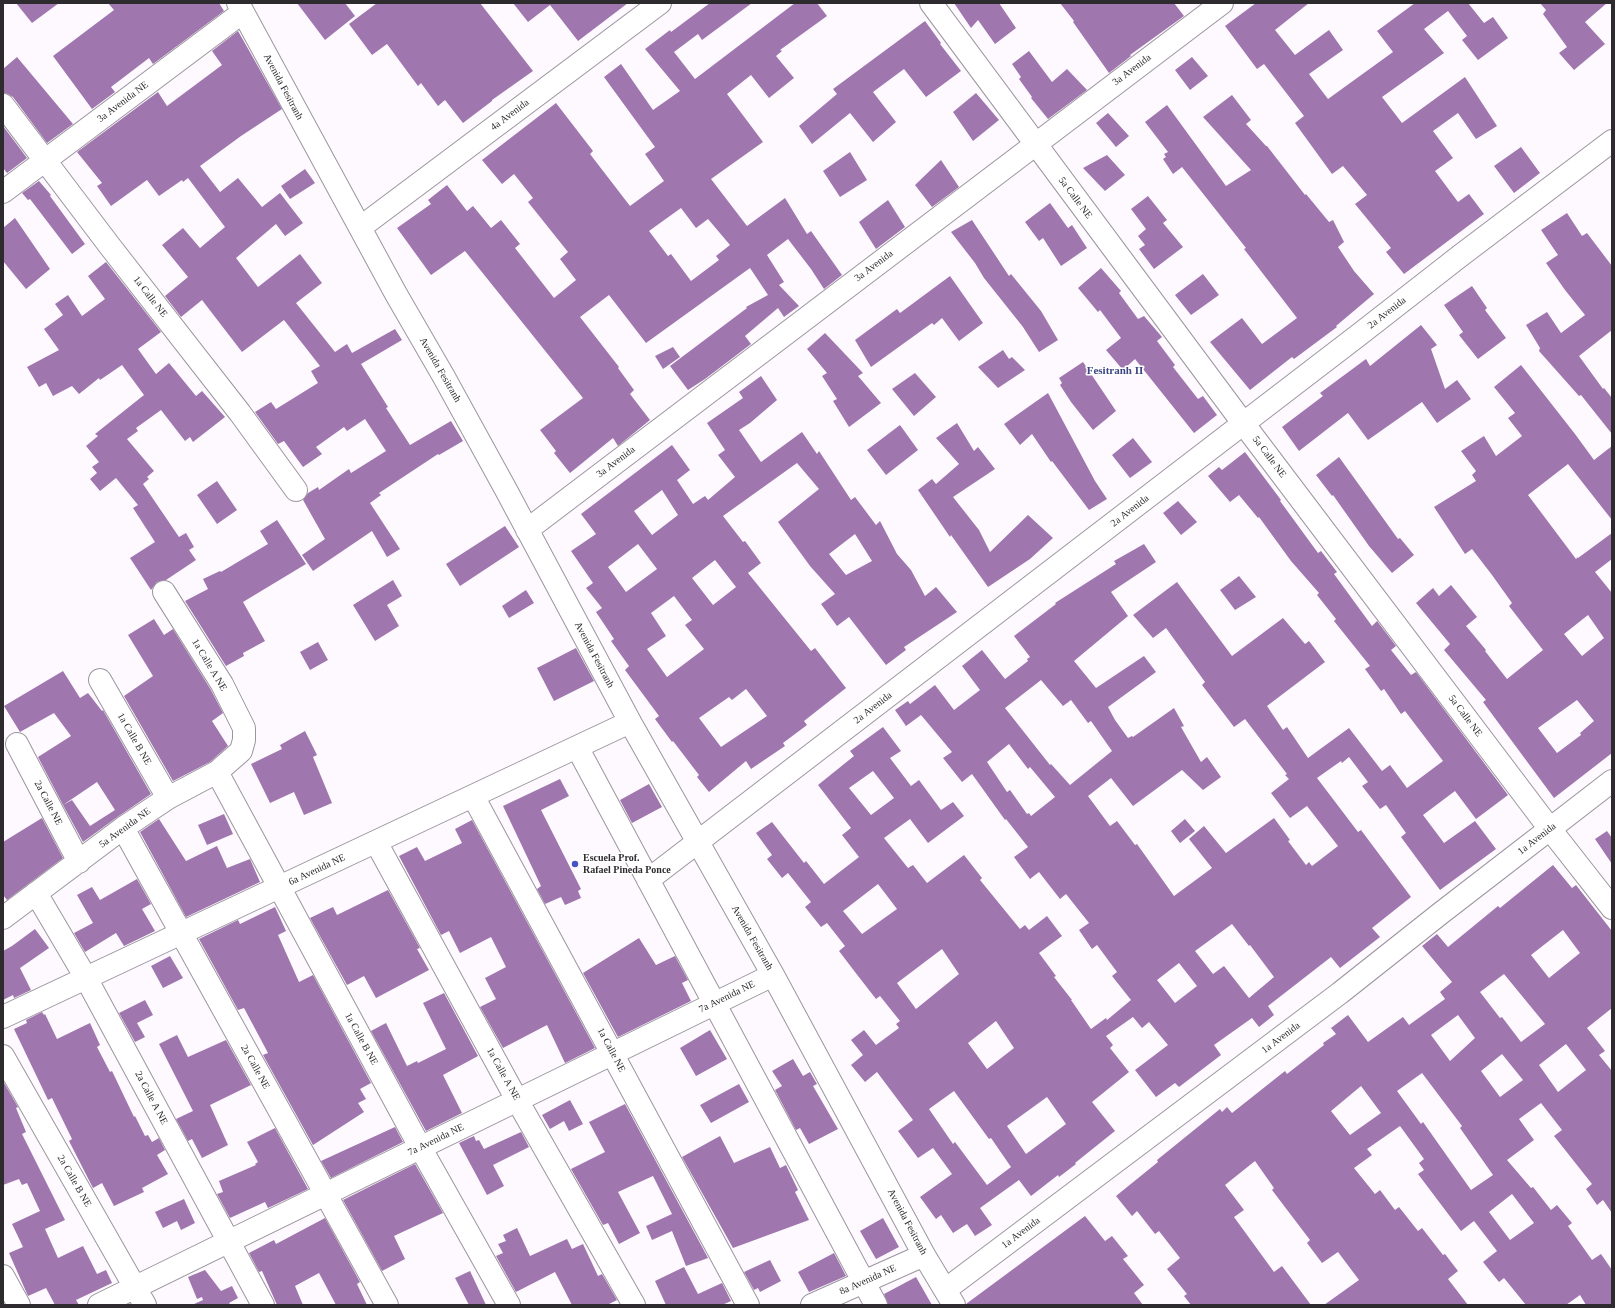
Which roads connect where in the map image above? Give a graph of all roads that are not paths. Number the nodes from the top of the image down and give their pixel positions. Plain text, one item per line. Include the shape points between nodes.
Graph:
1 (660, 3) edge
2 (931, 3) edge
3 (1222, 3) edge
4 (241, 8) edge
5 (3, 105) edge
6 (1612, 141) edge
7 (1035, 144) junction
8 (45, 161) junction
9 (3, 192) edge
10 (361, 228) junction
11 (1243, 423) junction
12 (296, 490) dead end
13 (527, 530) junction
14 (164, 592) dead end
15 (100, 680) dead end
16 (630, 722) junction
17 (244, 740) joint
18 (17, 744) dead end
19 (577, 747) junction
20 (217, 772) junction
21 (1612, 781) edge
22 (473, 796) junction
23 (168, 798) junction
24 (123, 828) junction
25 (1550, 829) junction
26 (376, 842) junction
27 (698, 842) junction
28 (79, 862) junction
29 (648, 880) junction
30 (279, 887) junction
31 (36, 894) junction
32 (1612, 908) edge
33 (4, 914) edge
34 (181, 933) junction
35 (774, 974) junction
36 (86, 978) junction
37 (714, 1004) junction
38 (3, 1017) edge
39 (612, 1054) junction
40 (3, 1056) edge
41 (517, 1100) junction
42 (420, 1148) junction
43 (327, 1193) junction
44 (228, 1242) junction
45 (924, 1254) junction
46 (3, 1276) edge
47 (864, 1282) junction
48 (140, 1296) edge
49 (949, 1297) edge
50 (19, 1305) edge
51 (99, 1305) edge
52 (263, 1305) edge
53 (387, 1305) edge
54 (509, 1305) edge
55 (634, 1305) edge
56 (748, 1305) edge
57 (812, 1305) edge
58 (876, 1305) edge

1 - 10 street, 4a Avenida
2 - 7 street, 5a Calle NE
3 - 7 street, 3a Avenida
4 - 8 street, 3a Avenida NE
4 - 10 street, Avenida Fesitranh
5 - 8 street, 1a Calle NE
6 - 11 street, 2a Avenida
7 - 11 street, 5a Calle NE
7 - 13 street, 3a Avenida
8 - 9 street, 3a Avenida NE
8 - 12 street, 1a Calle NE via 236,407
10 - 13 street, Avenida Fesitranh
11 - 25 street, 5a Calle NE
11 - 27 street, 2a Avenida
13 - 16 street, Avenida Fesitranh
14 - 17 street, 1a Calle A NE via 222,684 244,728
15 - 23 street, 1a Calle B NE
16 - 19 street, 6a Avenida NE
16 - 27 street, Avenida Fesitranh
17 - 20 street, 5a Avenida NE via 241,751
18 - 28 street, 2a Calle NE
19 - 22 street, 6a Avenida NE
19 - 29 street
20 - 23 street, 5a Avenida NE
20 - 30 street, 1a Calle B NE
21 - 25 street, 1a Avenida
22 - 26 street, 6a Avenida NE
22 - 39 street, 1a Calle NE
23 - 24 street, 5a Avenida NE
24 - 28 street, 5a Avenida NE
24 - 34 street, 2a Calle NE
25 - 32 street, 5a Calle NE
25 - 49 street, 1a Avenida
26 - 30 street, 6a Avenida NE
26 - 41 street, 1a Calle A NE
27 - 29 street, 2a Avenida
27 - 35 street, Avenida Fesitranh
28 - 31 street, 5a Avenida NE
29 - 37 street
30 - 34 street, 6a Avenida NE
30 - 42 street, 1a Calle B NE
31 - 33 street, 5a Avenida NE
31 - 36 street, 2a Calle A NE
34 - 36 street, 6a Avenida NE
34 - 43 street, 2a Calle NE
35 - 37 street, 7a Avenida NE
35 - 45 street, Avenida Fesitranh
36 - 38 street, 6a Avenida NE
36 - 44 street, 2a Calle A NE
37 - 39 street, 7a Avenida NE
37 - 47 street
39 - 41 street, 7a Avenida NE
39 - 56 street, 1a Calle NE
40 - 48 street, 2a Calle B NE
41 - 42 street, 7a Avenida NE
41 - 55 street, 1a Calle A NE
42 - 43 street, 7a Avenida NE
42 - 54 street, 1a Calle B NE
43 - 44 street, 7a Avenida NE
43 - 53 street, 2a Calle NE
44 - 48 street, 7a Avenida NE
44 - 52 street, 2a Calle A NE
45 - 47 street, 8a Avenida NE
45 - 49 street, Avenida Fesitranh
46 - 50 street
47 - 57 street, 8a Avenida NE
47 - 58 street
48 - 51 street, 7a Avenida NE

